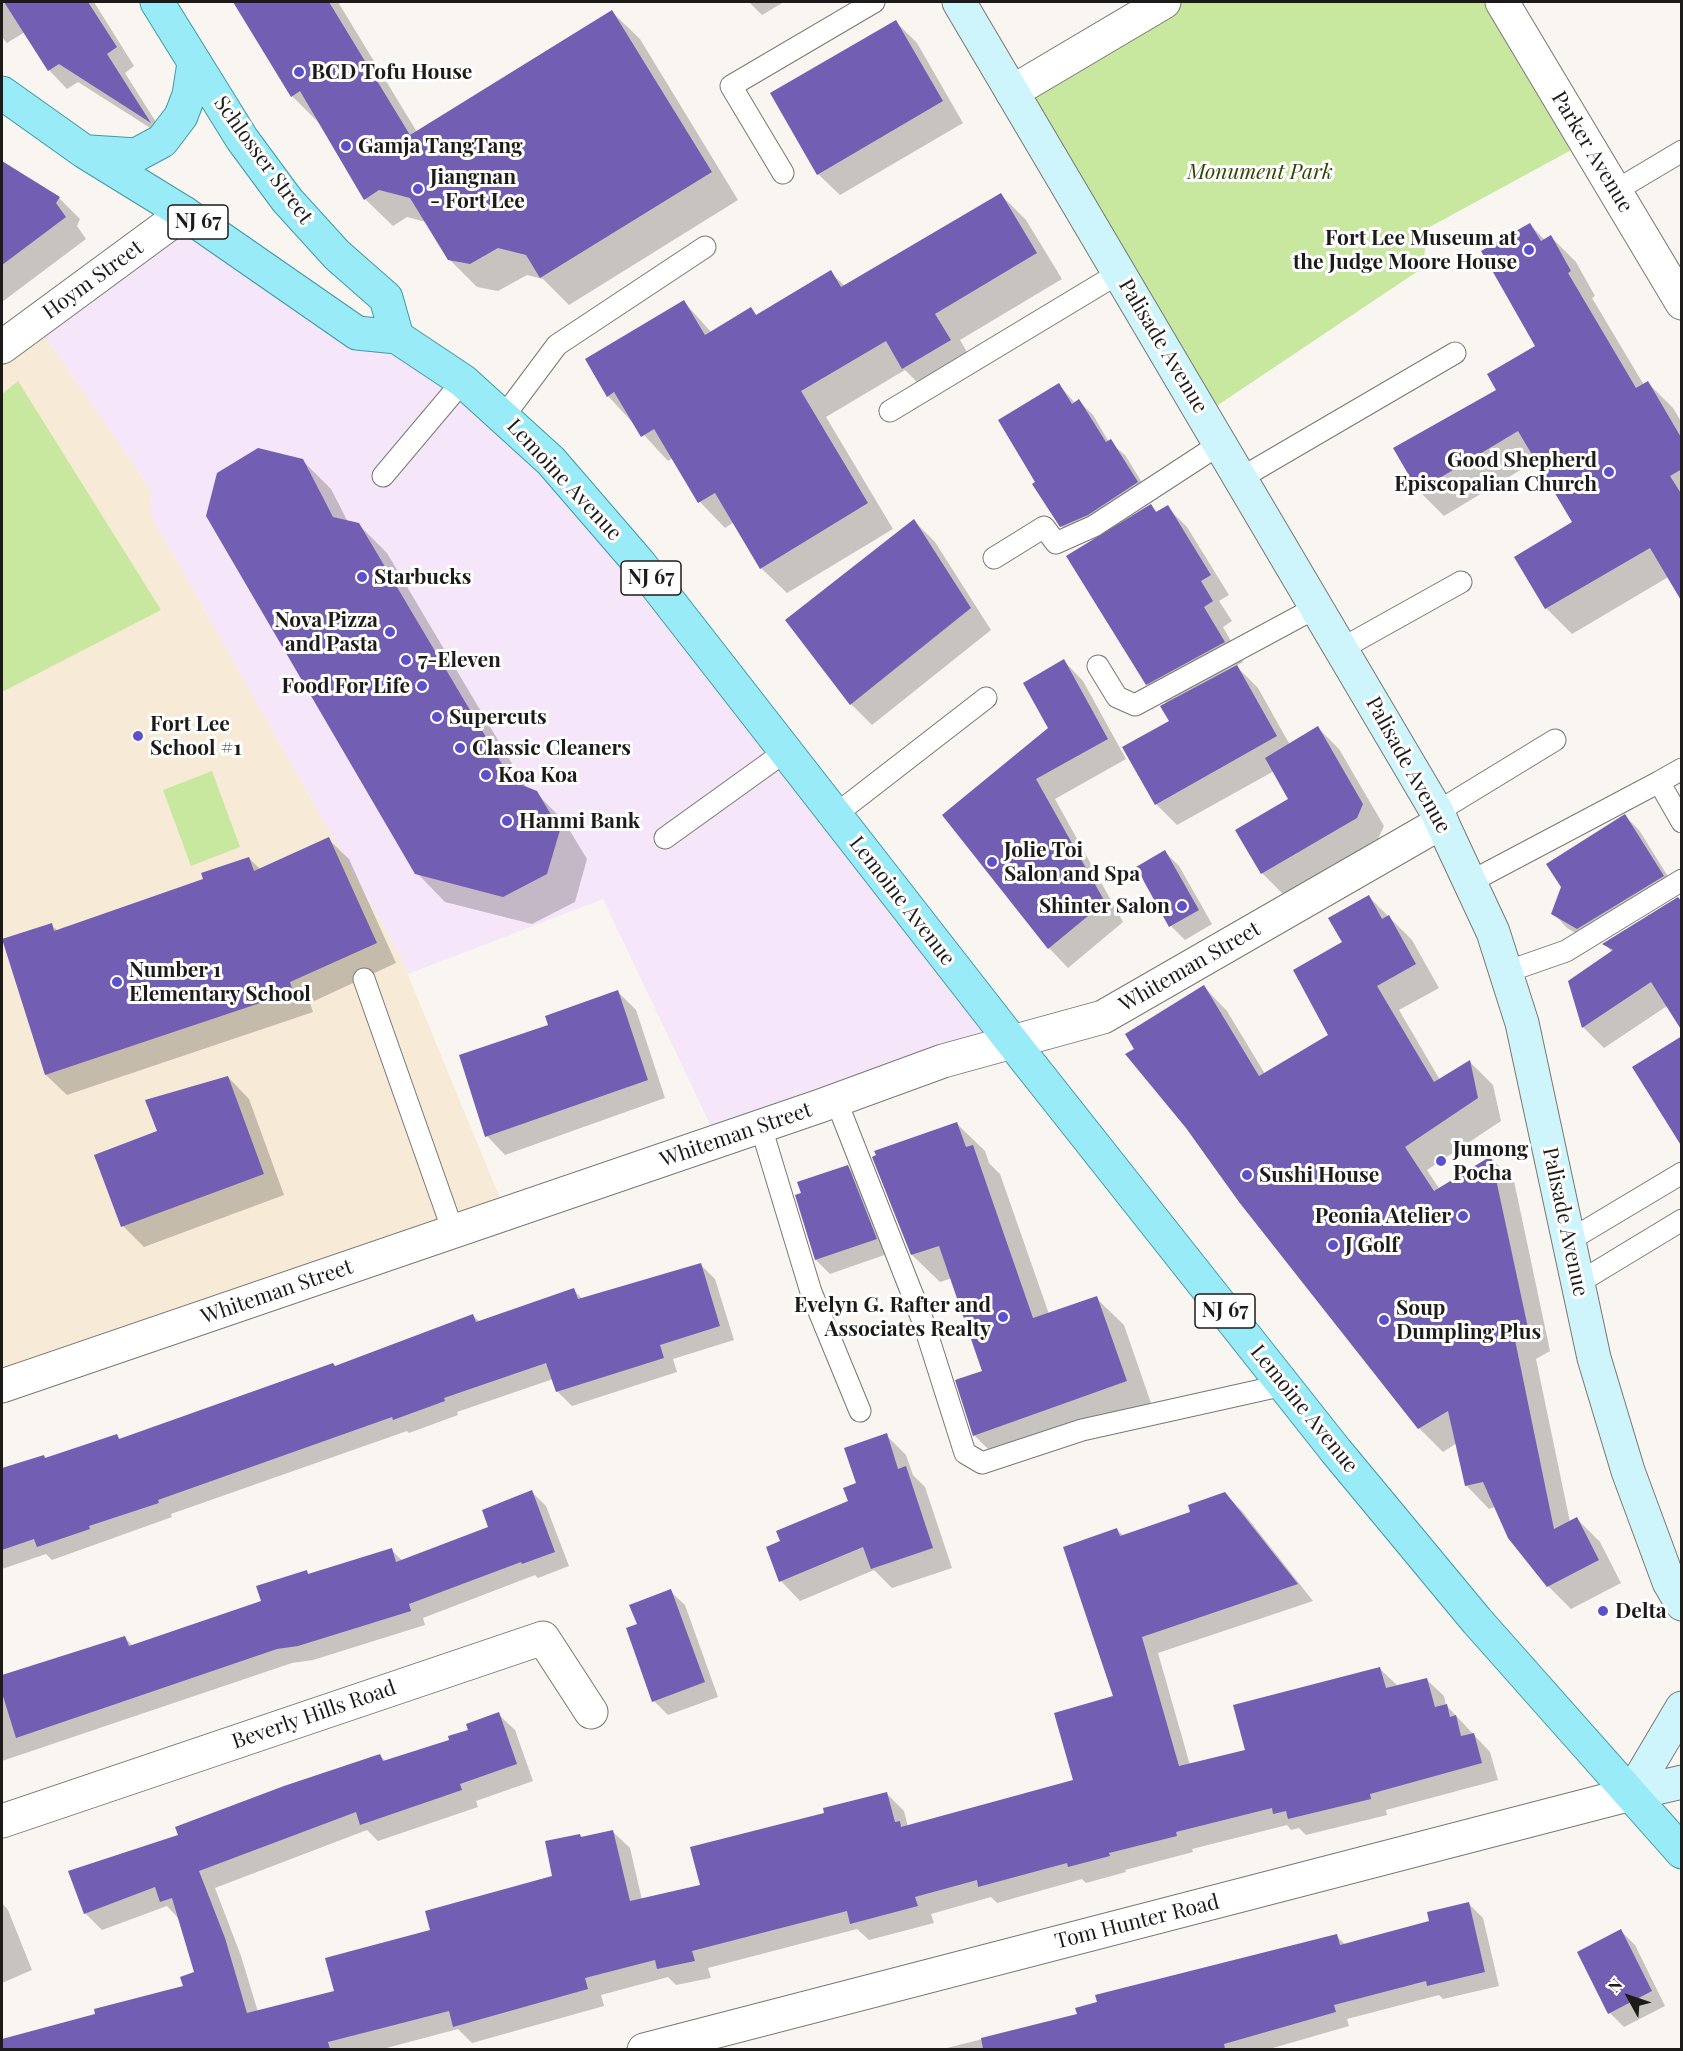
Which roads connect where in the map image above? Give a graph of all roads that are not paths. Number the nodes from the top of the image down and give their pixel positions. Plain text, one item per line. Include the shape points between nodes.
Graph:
1 (158, 2) edge
2 (874, 2) edge
3 (959, 2) edge
4 (1164, 2) edge
5 (1502, 2) edge
6 (194, 63) junction
7 (1012, 92) junction
8 (2, 93) edge
9 (1682, 151) edge
10 (85, 152) junction
11 (783, 173) dead end
12 (1615, 191) junction
13 (184, 213) junction
14 (705, 247) dead end
15 (1119, 273) junction
16 (1682, 303) edge
17 (398, 336) junction
18 (2, 347) edge
19 (1455, 353) dead end
20 (463, 381) junction
21 (890, 411) dead end
22 (504, 417) junction
23 (1220, 444) junction
24 (383, 476) dead end
25 (1241, 478) junction
26 (994, 558) dead end
27 (1461, 582) dead end
28 (1317, 607) junction
29 (1341, 648) junction
30 (1098, 666) dead end
31 (986, 698) dead end
32 (1555, 740) dead end
33 (786, 751) junction
34 (1682, 769) edge
35 (1659, 782) junction
36 (835, 815) junction
37 (1440, 817) junction
38 (1682, 822) edge
39 (665, 838) dead end
40 (1682, 880) edge
41 (1470, 882) junction
42 (1506, 972) junction
43 (364, 979) dead end
44 (1012, 1042) junction
45 (836, 1100) junction
46 (761, 1127) junction
47 (1682, 1173) edge
48 (1682, 1220) edge
49 (453, 1231) junction
50 (1569, 1240) junction
51 (1578, 1283) junction
52 (1284, 1384) junction
53 (2, 1386) edge
54 (860, 1411) dead end
55 (1682, 1604) edge
56 (1682, 1708) edge
57 (591, 1712) dead end
58 (1682, 1782) edge
59 (1630, 1794) junction
60 (2, 1821) edge
61 (1682, 1852) edge
62 (644, 2049) edge

1 - 6 main road, Schlosser Street
2 - 11 lane via 731,86
3 - 7 street, Palisade Avenue
4 - 7 street
5 - 12 street, Parker Avenue
6 - 10 main road via 181,116 162,141 136,155
6 - 17 main road, Schlosser Street via 287,200 337,255 386,298
7 - 15 street, Palisade Avenue
8 - 10 main road, NJ 67
9 - 12 lane
10 - 13 main road, NJ 67
12 - 16 street, Parker Avenue
13 - 17 main road, NJ 67 via 357,333
13 - 18 street, Hoym Street
14 - 22 lane via 557,345
15 - 21 lane
15 - 23 street, Palisade Avenue
17 - 20 main road, Lemoine Avenue / NJ 67
19 - 25 lane
20 - 22 main road, Lemoine Avenue / NJ 67
20 - 24 lane
22 - 33 main road, Lemoine Avenue / NJ 67 via 597,512
23 - 25 street, Palisade Avenue
23 - 26 lane via 1094,526 1056,543 1044,527
25 - 28 street, Palisade Avenue
27 - 29 lane
28 - 29 street, Palisade Avenue
28 - 30 lane via 1135,705 1117,697
29 - 37 street, Palisade Avenue
31 - 36 lane
32 - 37 lane
33 - 36 main road, Lemoine Avenue / NJ 67
33 - 39 lane
34 - 35 lane
35 - 38 lane
35 - 41 lane
36 - 44 main road, Lemoine Avenue / NJ 67
37 - 41 street, Palisade Avenue
37 - 44 street, Whiteman Street via 1103,1017
40 - 42 lane via 1566,951
41 - 42 street, Palisade Avenue
42 - 50 street, Palisade Avenue via 1522,1023
43 - 49 lane
44 - 45 street, Whiteman Street via 943,1061
44 - 52 main road, Lemoine Avenue / NJ 67
45 - 46 street, Whiteman Street
45 - 52 lane via 924,1324 965,1453 982,1463 1082,1430
46 - 49 street, Whiteman Street
46 - 54 lane via 811,1292
47 - 50 lane
48 - 51 lane
49 - 53 street, Whiteman Street
50 - 51 street, Palisade Avenue
51 - 55 street, Palisade Avenue via 1594,1358 1628,1471 1669,1582
52 - 59 main road, Lemoine Avenue / NJ 67 via 1477,1621
56 - 59 street
57 - 60 street, Beverly Hills Road via 543,1638
58 - 59 street
59 - 61 main road, Lemoine Avenue / NJ 67
59 - 62 street, Tom Hunter Road

